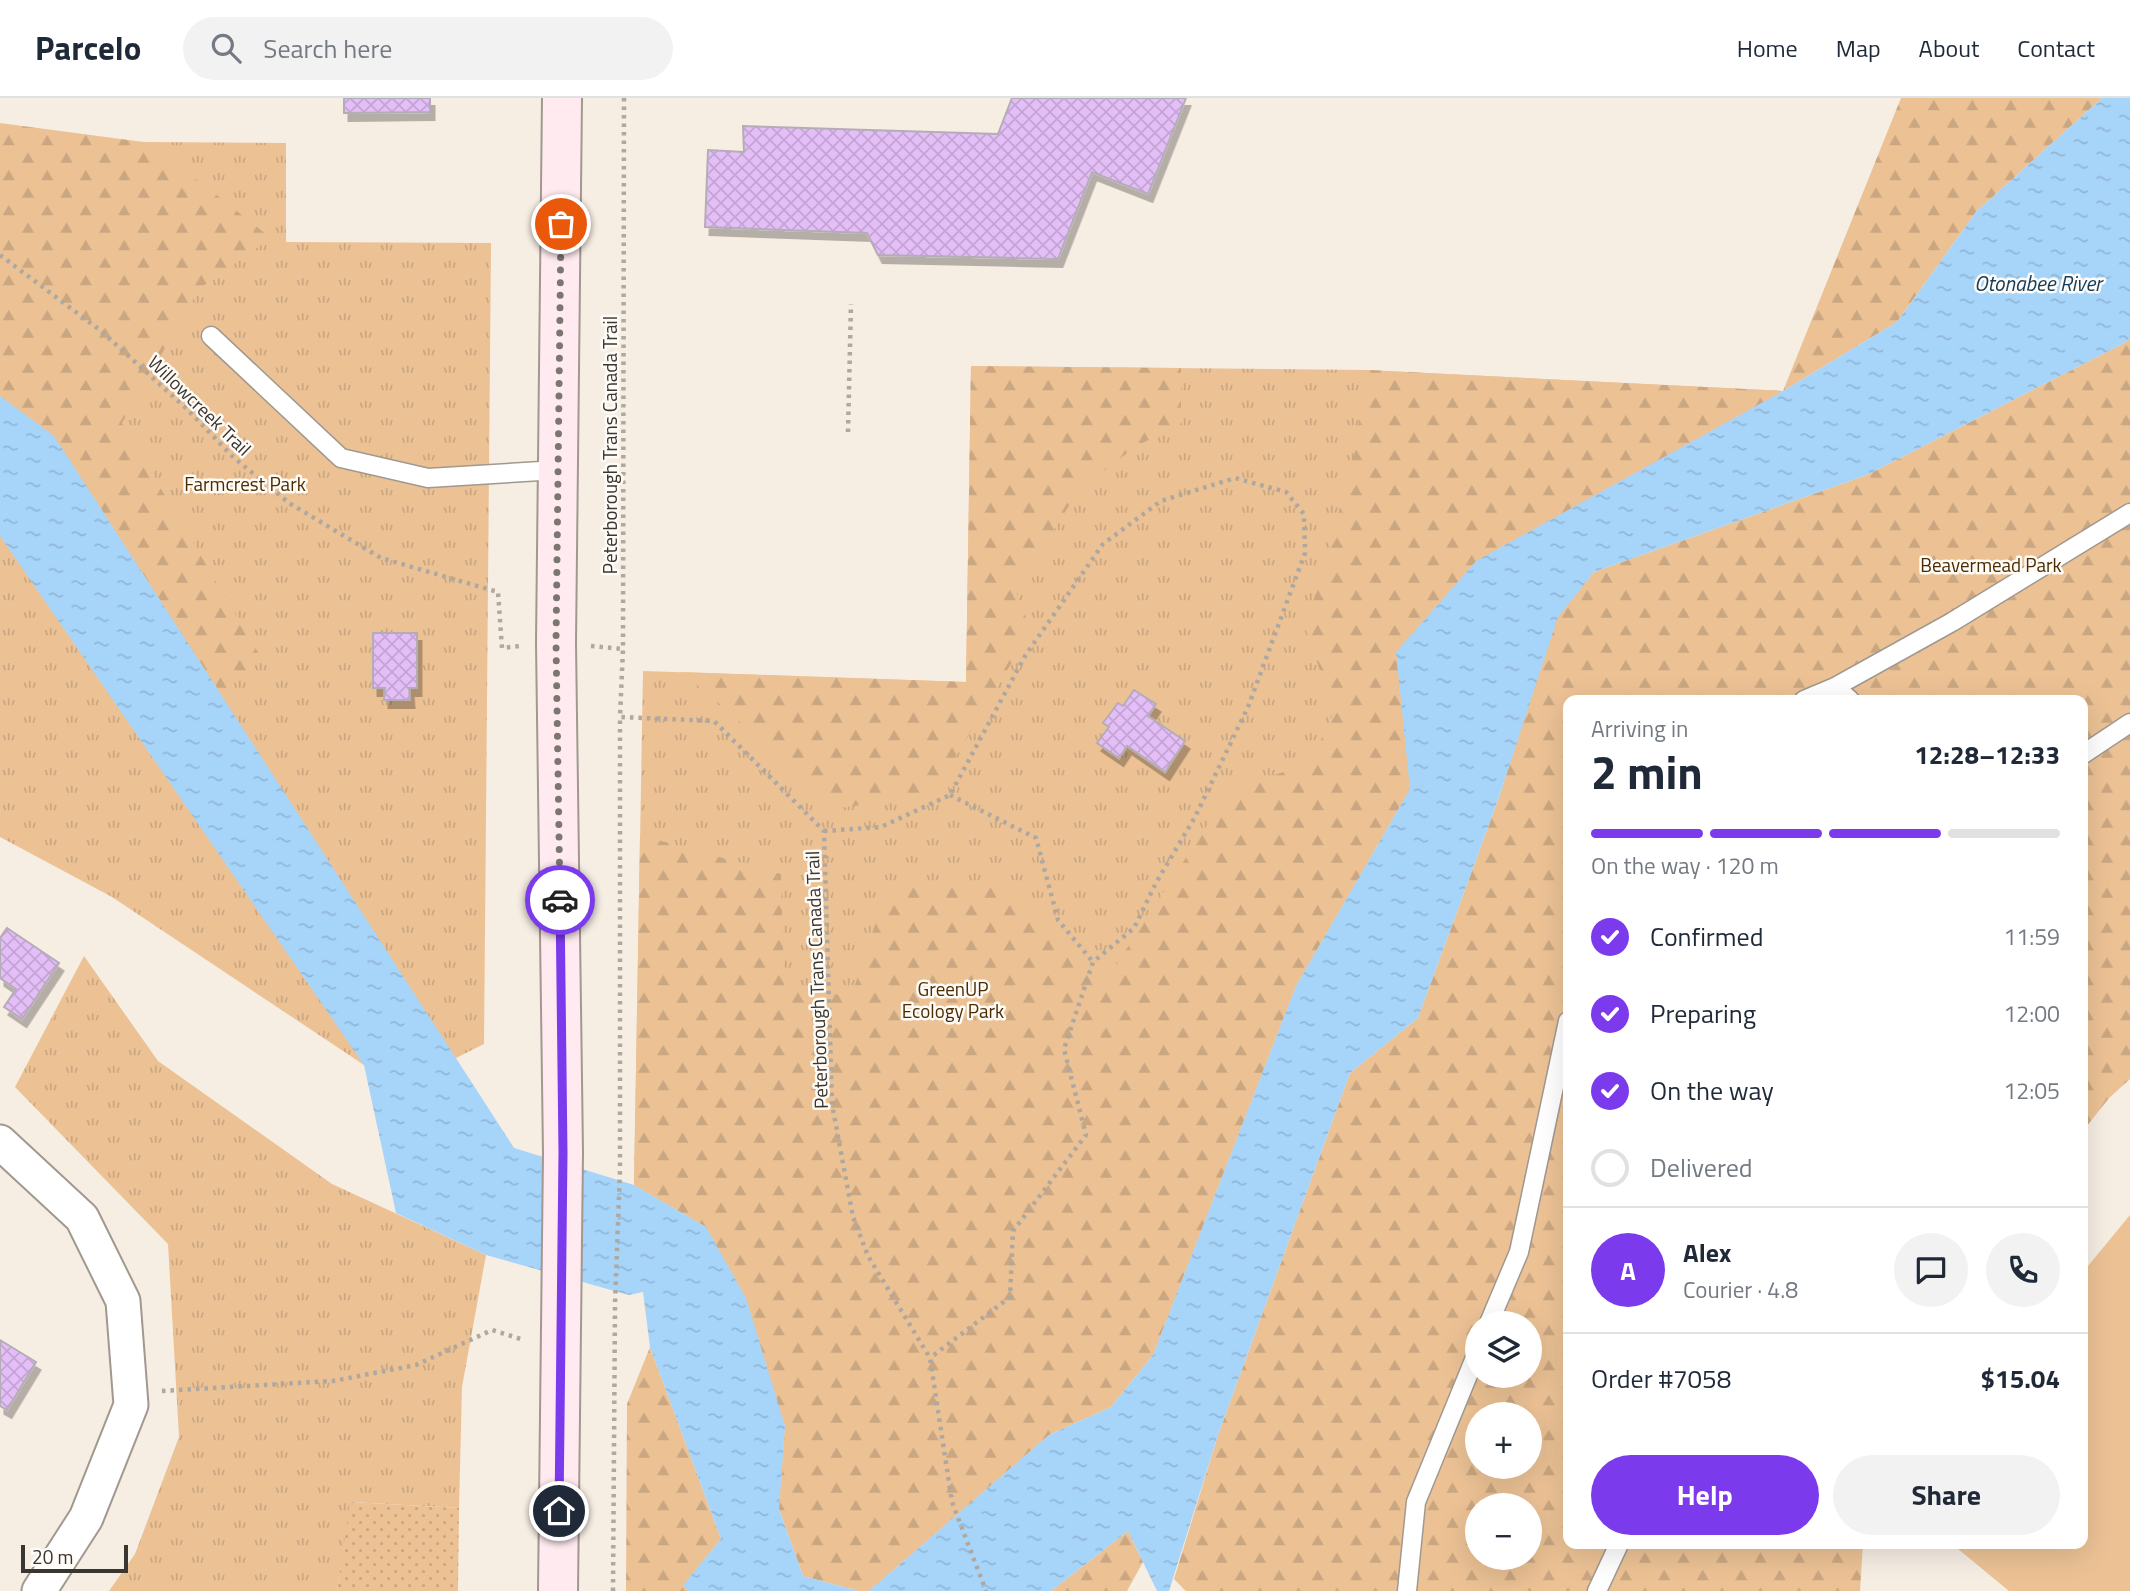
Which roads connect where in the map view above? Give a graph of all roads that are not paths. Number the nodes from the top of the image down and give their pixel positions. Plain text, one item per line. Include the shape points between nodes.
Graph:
1 (562, 98) edge
2 (211, 336) dead end
3 (557, 470) junction
4 (2130, 513) edge
5 (1835, 687) junction
6 (1816, 695) edge
7 (1844, 695) edge
8 (2130, 723) edge
9 (2088, 751) edge
10 (1563, 1045) edge
11 (0, 1142) edge
12 (1494, 1311) edge
13 (1465, 1382) edge
14 (1617, 1549) edge
15 (39, 1591) edge
16 (558, 1591) edge
17 (1407, 1591) edge
18 (1597, 1591) edge

1 - 3 main road
2 - 3 lane via 341,458 428,478
3 - 16 main road via 563,1153
4 - 5 lane
5 - 6 lane
5 - 7 lane
8 - 9 lane
10 - 12 lane via 1519,1252
11 - 15 street via 82,1218 123,1301 131,1405 86,1518
13 - 17 lane via 1416,1502
14 - 18 lane

